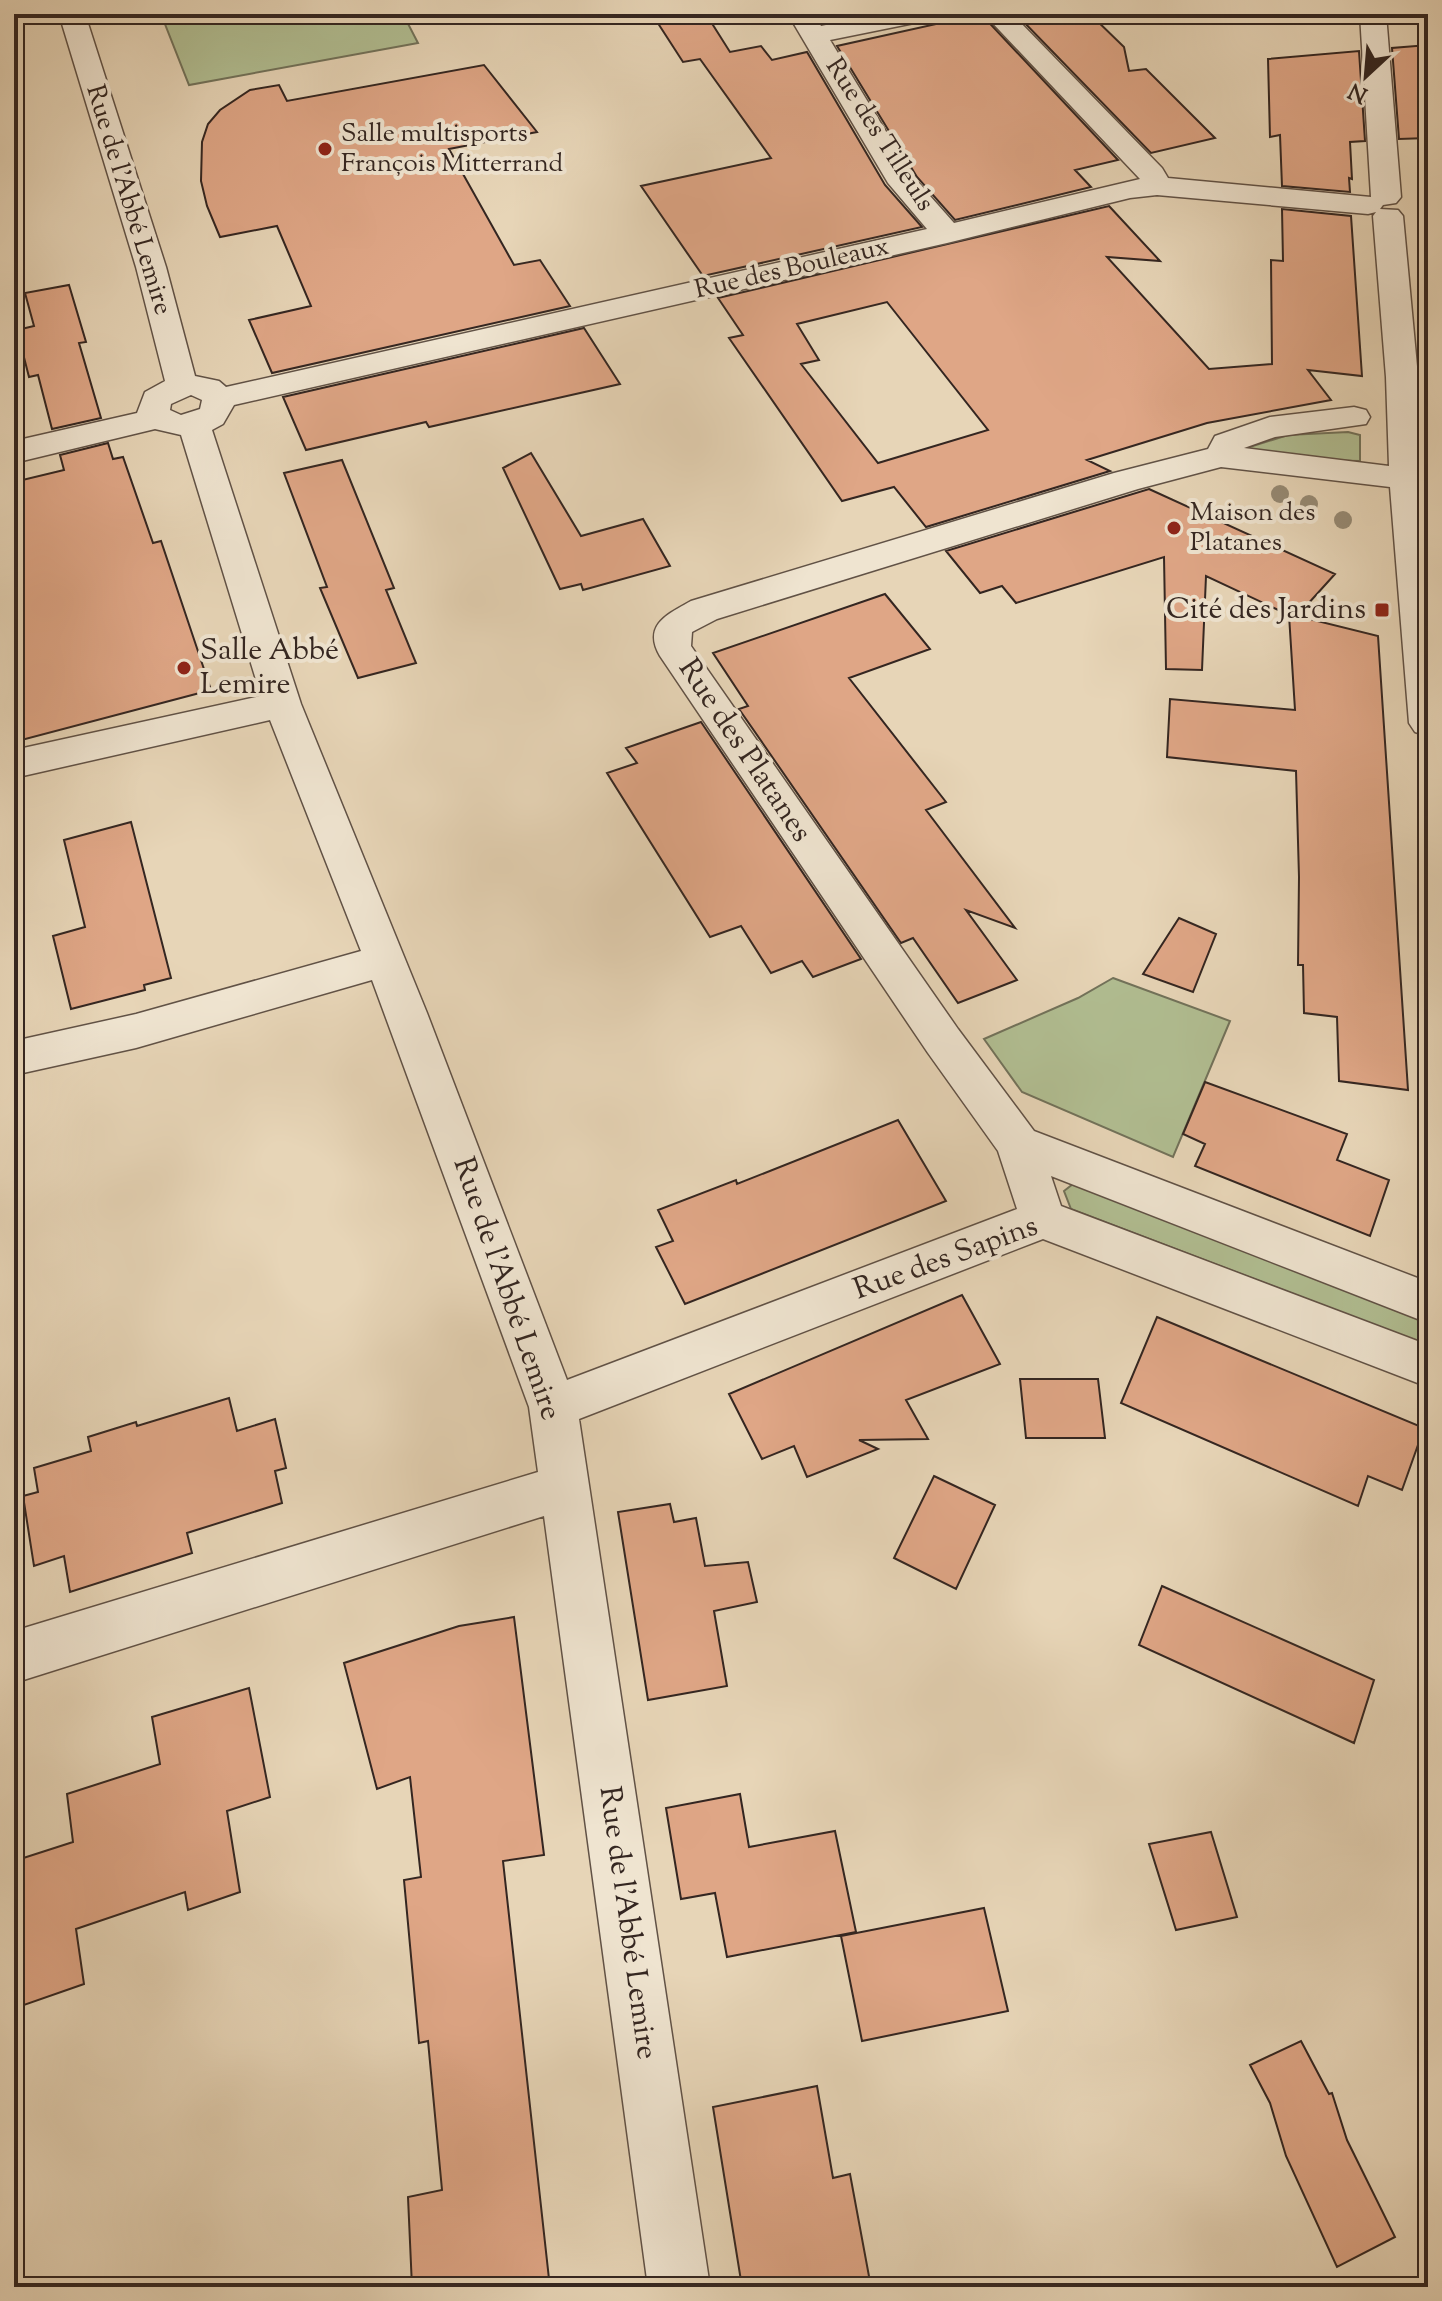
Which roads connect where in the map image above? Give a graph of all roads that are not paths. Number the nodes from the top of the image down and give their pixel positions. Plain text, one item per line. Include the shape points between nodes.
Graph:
1 (72, 14) edge
2 (920, 14) edge
3 (997, 14) edge
4 (1373, 14) edge
5 (808, 24) edge
6 (1157, 186) junction
7 (1381, 206) junction
8 (947, 234) junction
9 (182, 386) junction
10 (219, 398) junction
11 (1354, 417) dead end
12 (157, 418) junction
13 (194, 424) junction
14 (14, 452) edge
15 (1221, 456) junction
16 (1413, 492) edge
17 (282, 704) junction
18 (1428, 723) edge
19 (14, 764) edge
20 (383, 961) junction
21 (14, 1058) edge
22 (1018, 1144) junction
23 (1043, 1219) junction
24 (1428, 1303) edge
25 (1428, 1366) edge
26 (553, 1407) junction
27 (564, 1487) junction
28 (14, 1657) edge
29 (679, 2287) edge

1 - 9 street, Rue de l'Abbé Lemire via 151,267
2 - 5 street
3 - 6 street via 1152,174
4 - 7 street
5 - 8 street, Rue des Tilleuls via 903,183
6 - 7 street, Rue des Bouleaux
6 - 8 street, Rue des Bouleaux
7 - 16 street
8 - 10 street, Rue des Bouleaux
9 - 10 street via 208,388
9 - 12 street via 156,399
10 - 13 street via 218,410
11 - 15 street, Rue des Platanes via 1270,427 1227,443
12 - 13 street via 173,425
12 - 14 street
13 - 17 street, Rue de l'Abbé Lemire
15 - 16 street, Rue des Platanes via 1375,476
15 - 22 street, Rue des Platanes via 704,610 674,626 673,647
16 - 18 street
17 - 19 street
17 - 20 street, Rue de l'Abbé Lemire
20 - 21 street via 136,1031
20 - 26 street, Rue de l'Abbé Lemire
22 - 23 street
22 - 24 street
23 - 25 street, Rue des Sapins
23 - 26 street, Rue des Sapins
26 - 27 street, Rue de l'Abbé Lemire
27 - 28 street
27 - 29 street, Rue de l'Abbé Lemire

